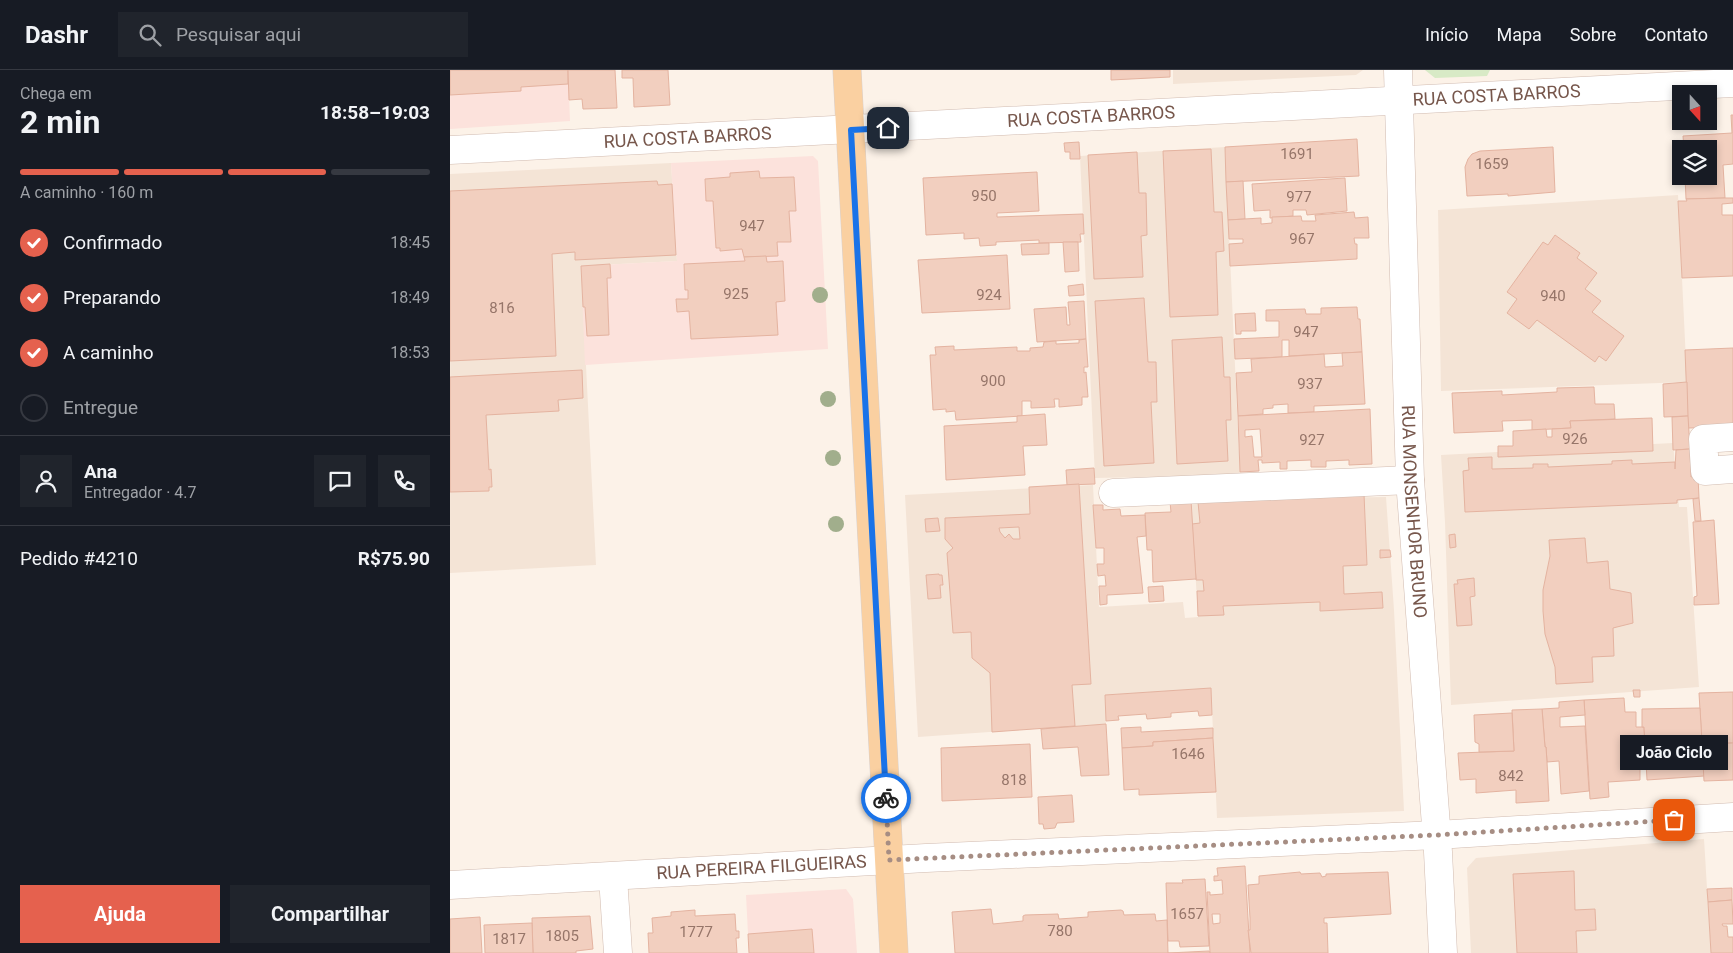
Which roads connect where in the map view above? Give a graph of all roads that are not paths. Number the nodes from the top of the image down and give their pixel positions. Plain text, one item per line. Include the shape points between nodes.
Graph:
1 (848, 70) edge
2 (1398, 70) edge
3 (1733, 83) edge
4 (1400, 100) junction
5 (851, 130) junction
6 (450, 150) edge
7 (1733, 437) edge
8 (1733, 469) edge
9 (1410, 480) junction
10 (1113, 492) dead end
11 (1733, 816) edge
12 (1437, 835) junction
13 (889, 860) junction
14 (613, 877) junction
15 (450, 885) edge
16 (618, 953) edge
17 (894, 953) edge
18 (1443, 953) edge

1 - 5 main road
2 - 4 street, RUA MONSENHOR BRUNO
3 - 4 street, RUA COSTA BARROS
4 - 5 street, RUA COSTA BARROS
4 - 9 street, RUA MONSENHOR BRUNO
5 - 6 street, RUA COSTA BARROS
5 - 13 main road
7 - 8 street via 1703,439 1705,471
9 - 10 street
9 - 12 street, RUA MONSENHOR BRUNO
11 - 12 street, RUA PEREIRA FILGUEIRAS
12 - 13 street, RUA PEREIRA FILGUEIRAS
12 - 18 street, RUA MONSENHOR BRUNO
13 - 14 street, RUA PEREIRA FILGUEIRAS
13 - 17 main road
14 - 15 street, RUA PEREIRA FILGUEIRAS
14 - 16 street

